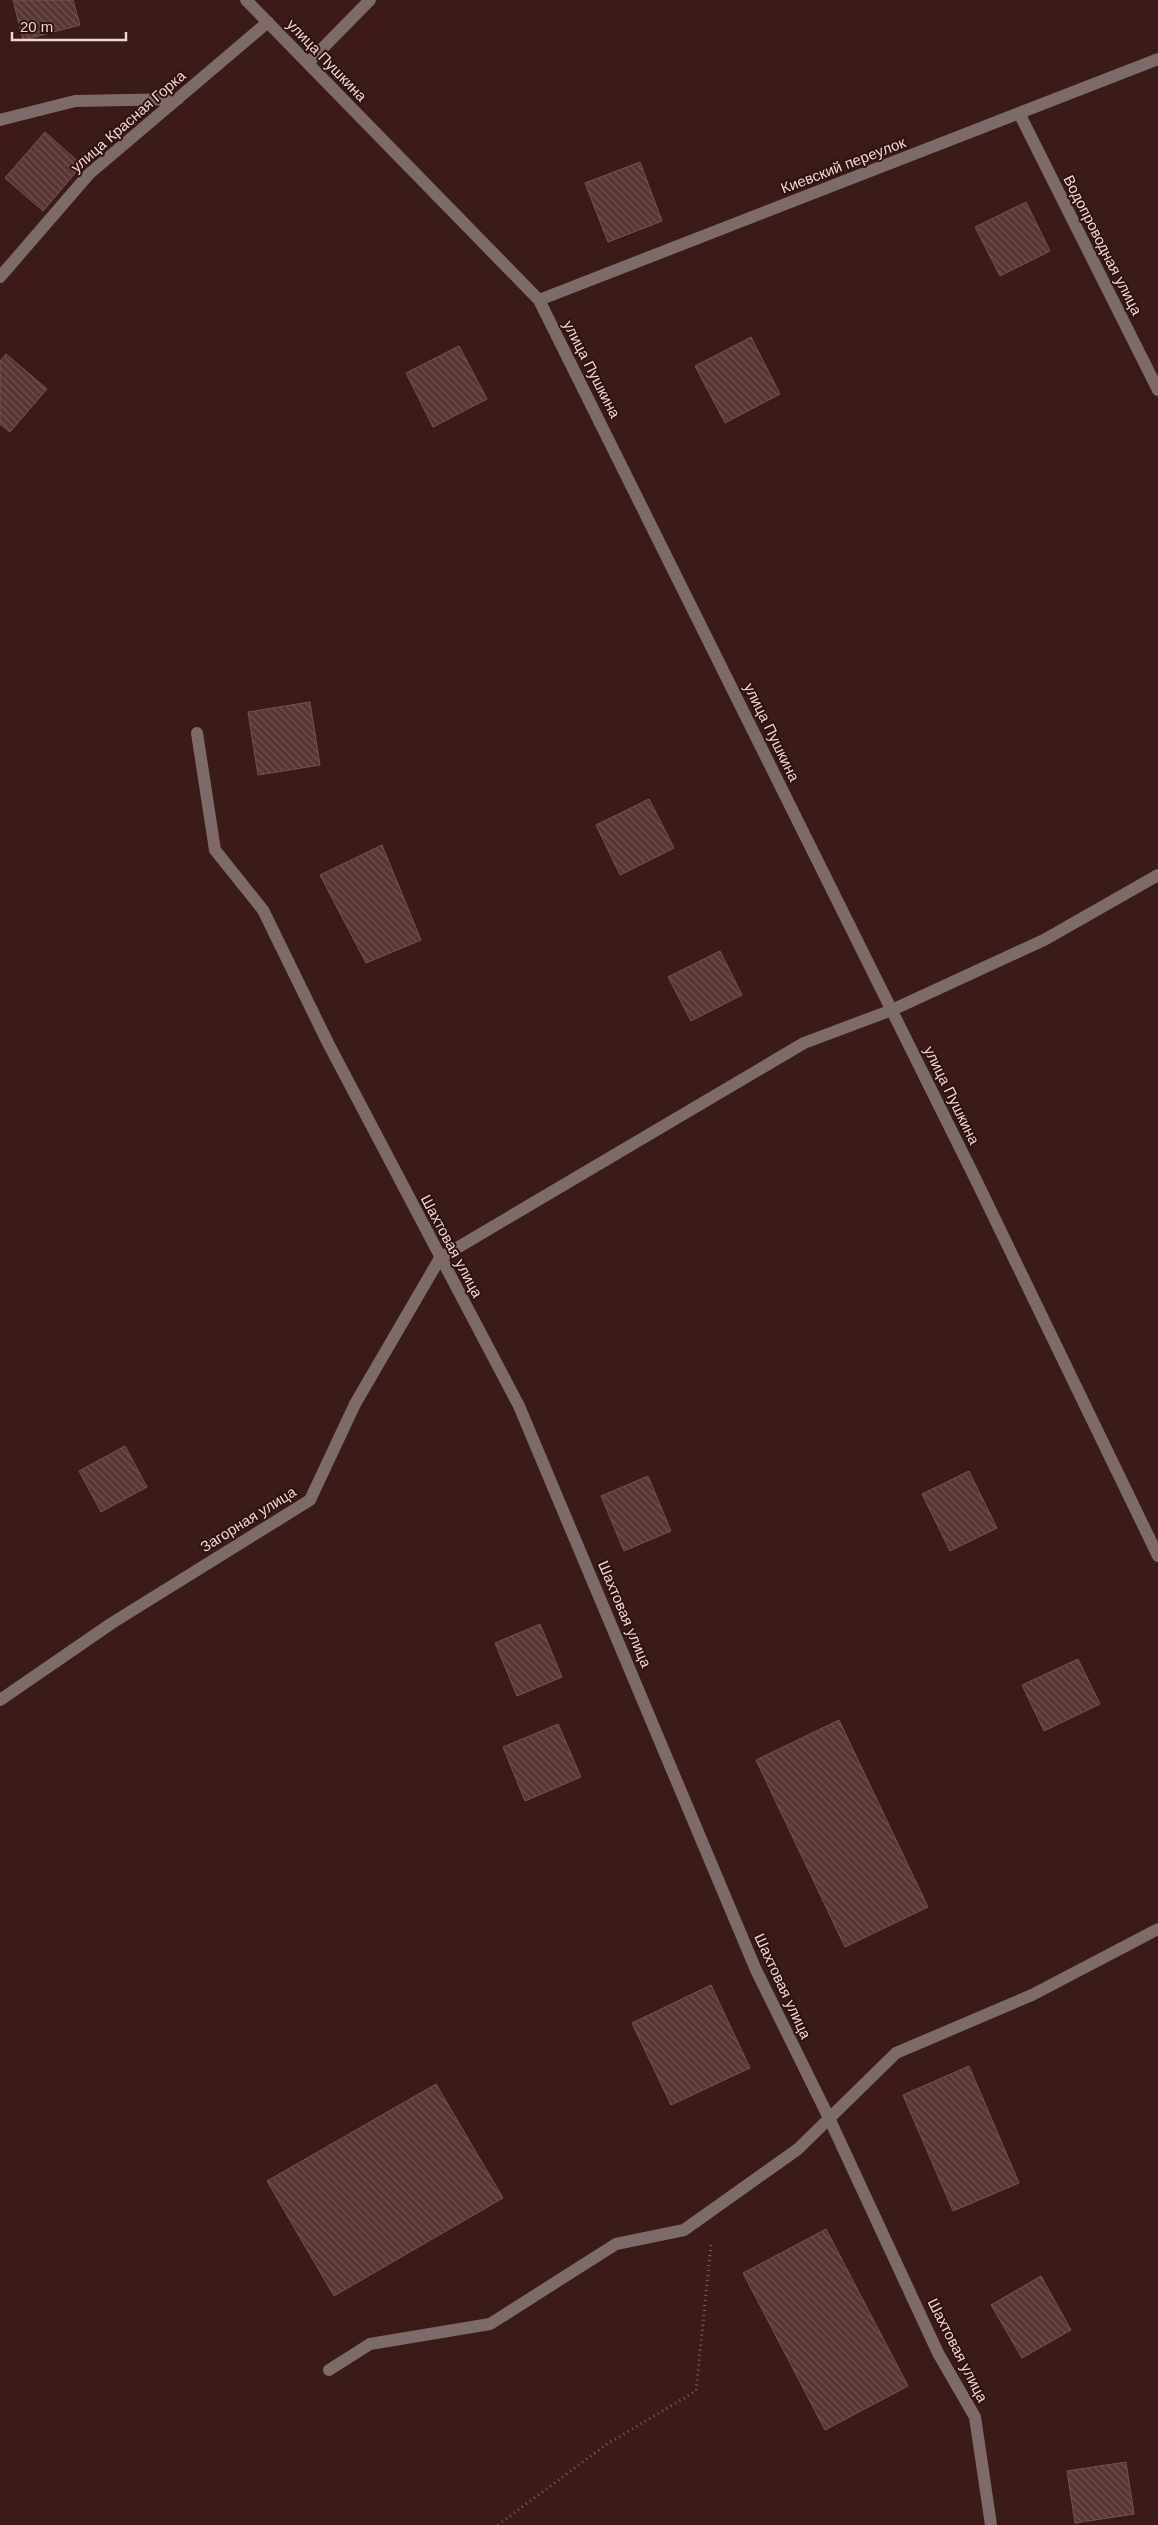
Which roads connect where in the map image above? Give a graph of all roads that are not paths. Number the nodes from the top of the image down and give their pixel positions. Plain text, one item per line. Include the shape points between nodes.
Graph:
1 (246, 0) edge
2 (370, 0) edge
3 (268, 22) junction
4 (1158, 59) edge
5 (308, 63) junction
6 (178, 99) junction
7 (1020, 113) junction
8 (0, 120) edge
9 (0, 277) edge
10 (539, 300) junction
11 (1158, 390) edge
12 (197, 733) dead end
13 (1158, 875) edge
14 (892, 1010) junction
15 (440, 1258) junction
16 (1158, 1556) edge
17 (0, 1700) edge
18 (1158, 1929) edge
19 (829, 2118) junction
20 (329, 2370) dead end
21 (991, 2525) edge

1 - 3 street, улица Пушкина
2 - 5 street
3 - 5 street, улица Пушкина
3 - 6 street, улица Красная Горка
4 - 7 street, Киевский переулок
5 - 10 street, улица Пушкина
6 - 8 street via 75,100
6 - 9 street, улица Красная Горка via 89,174
7 - 10 street, Киевский переулок
7 - 11 street, Водопроводная улица
10 - 14 street, улица Пушкина
12 - 15 street, Шахтовая улица via 216,850 264,910 328,1043
13 - 14 street via 1044,940
14 - 15 street via 804,1043
14 - 16 street, улица Пушкина
15 - 17 street, Загорная улица via 356,1404 310,1500 112,1623
15 - 19 street, Шахтовая улица via 519,1406 756,1970
18 - 19 street via 1032,1995 896,2054
19 - 20 street via 798,2149 684,2230 616,2244 490,2324 370,2344
19 - 21 street, Шахтовая улица via 938,2353 975,2418

